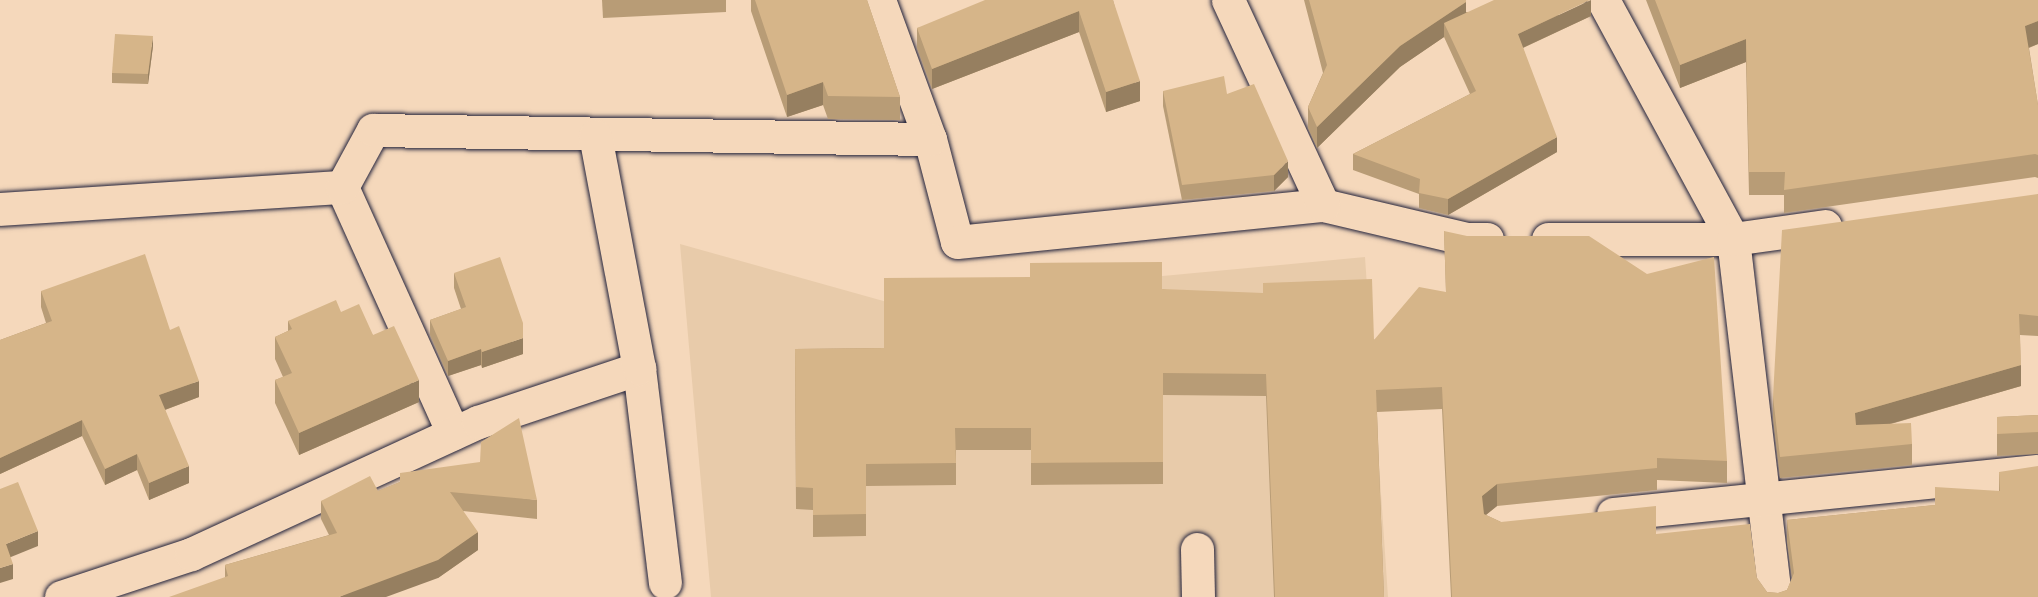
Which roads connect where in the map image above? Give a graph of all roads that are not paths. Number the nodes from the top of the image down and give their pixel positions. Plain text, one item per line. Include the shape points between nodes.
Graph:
1 (879, 0) edge
2 (1228, 0) edge
3 (1603, 0) edge
4 (595, 136) junction
5 (930, 139) junction
6 (342, 187) junction
7 (1323, 205) junction
8 (0, 209) edge
9 (1850, 223) edge
10 (1733, 239) junction
11 (639, 368) junction
12 (453, 433) junction
13 (2038, 471) edge
14 (1766, 499) junction
15 (1580, 517) edge
16 (1197, 549) dead end
17 (665, 582) dead end
18 (61, 597) edge
19 (1198, 597) edge
20 (1775, 597) edge

1 - 5 street
2 - 7 street
3 - 10 street
4 - 5 street
4 - 6 street via 373,130
4 - 11 street
5 - 7 street via 957,242
6 - 8 street
6 - 12 street
7 - 10 street via 1467,239
9 - 10 street
10 - 14 street
11 - 12 street
11 - 17 street
12 - 18 street via 191,554
13 - 14 street
14 - 15 street
14 - 20 street
16 - 19 street

